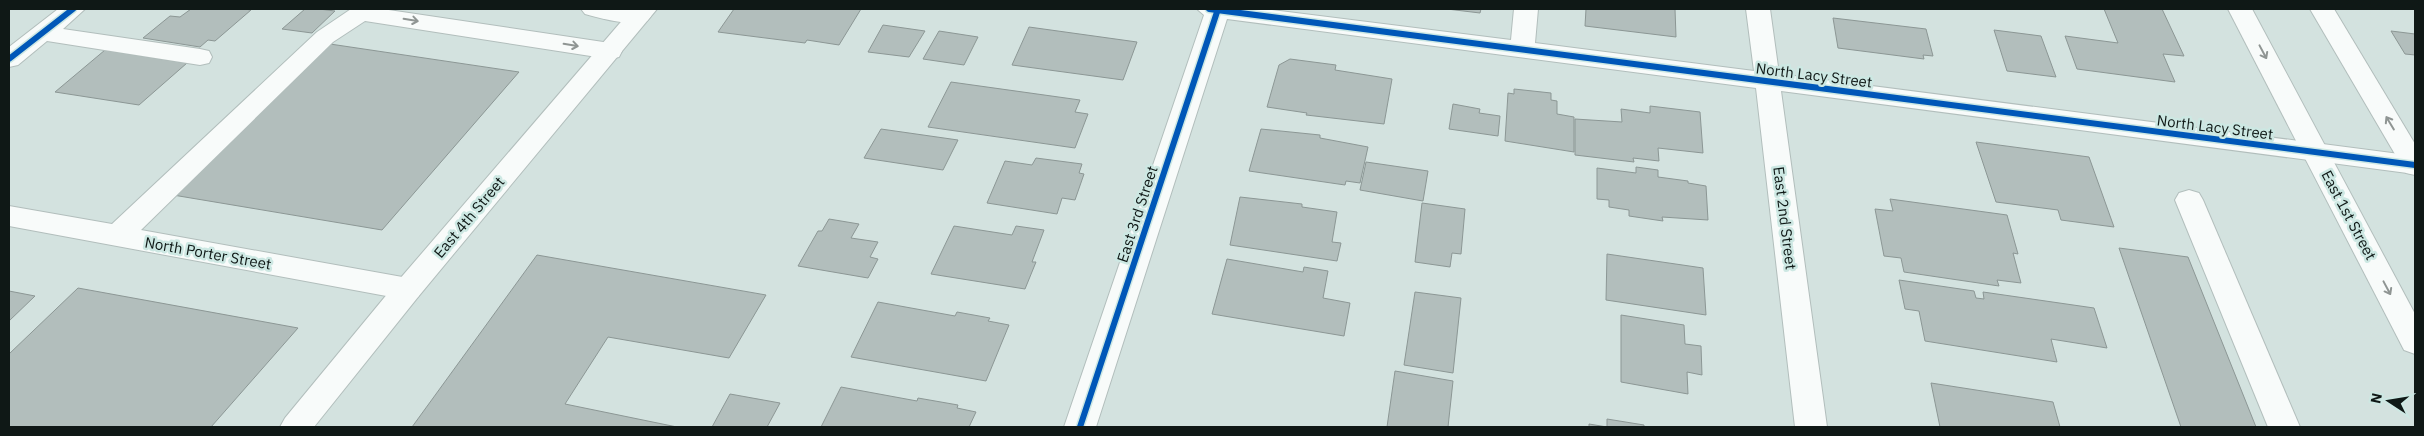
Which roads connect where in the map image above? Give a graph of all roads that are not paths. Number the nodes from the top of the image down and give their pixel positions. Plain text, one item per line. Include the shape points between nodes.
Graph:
1 (73, 9) edge
2 (593, 9) edge
3 (1215, 9) edge
4 (1526, 9) edge
5 (1758, 9) edge
6 (2240, 9) edge
7 (2322, 9) edge
8 (364, 11) edge
9 (642, 12) edge
10 (41, 33) junction
11 (1522, 50) junction
12 (610, 51) junction
13 (200, 57) dead end
14 (9, 59) edge
15 (1768, 81) junction
16 (2315, 152) junction
17 (2415, 165) edge
18 (2189, 200) dead end
19 (9, 216) edge
20 (116, 236) junction
21 (408, 289) junction
22 (2415, 342) edge
23 (296, 427) edge
24 (1080, 427) edge
25 (1811, 427) edge
26 (2284, 427) edge

1 - 10 street
2 - 9 street
3 - 11 street, North Lacy Street
3 - 24 street, East 3rd Street
4 - 11 street
5 - 15 street, East 2nd Street
6 -> 16 street, East 1st Street
17 -> 7 street
8 -> 12 street
8 - 20 street via 325,37
9 - 12 street, East 4th Street
10 - 13 street
10 - 14 street
11 - 15 street, North Lacy Street
12 - 21 street, East 4th Street
15 - 16 street, North Lacy Street
15 - 25 street, East 2nd Street
16 - 17 street, North Lacy Street
16 -> 22 street, East 1st Street
18 - 26 street
19 - 20 street, North Porter Street
20 - 21 street, North Porter Street
21 - 23 street, East 4th Street

